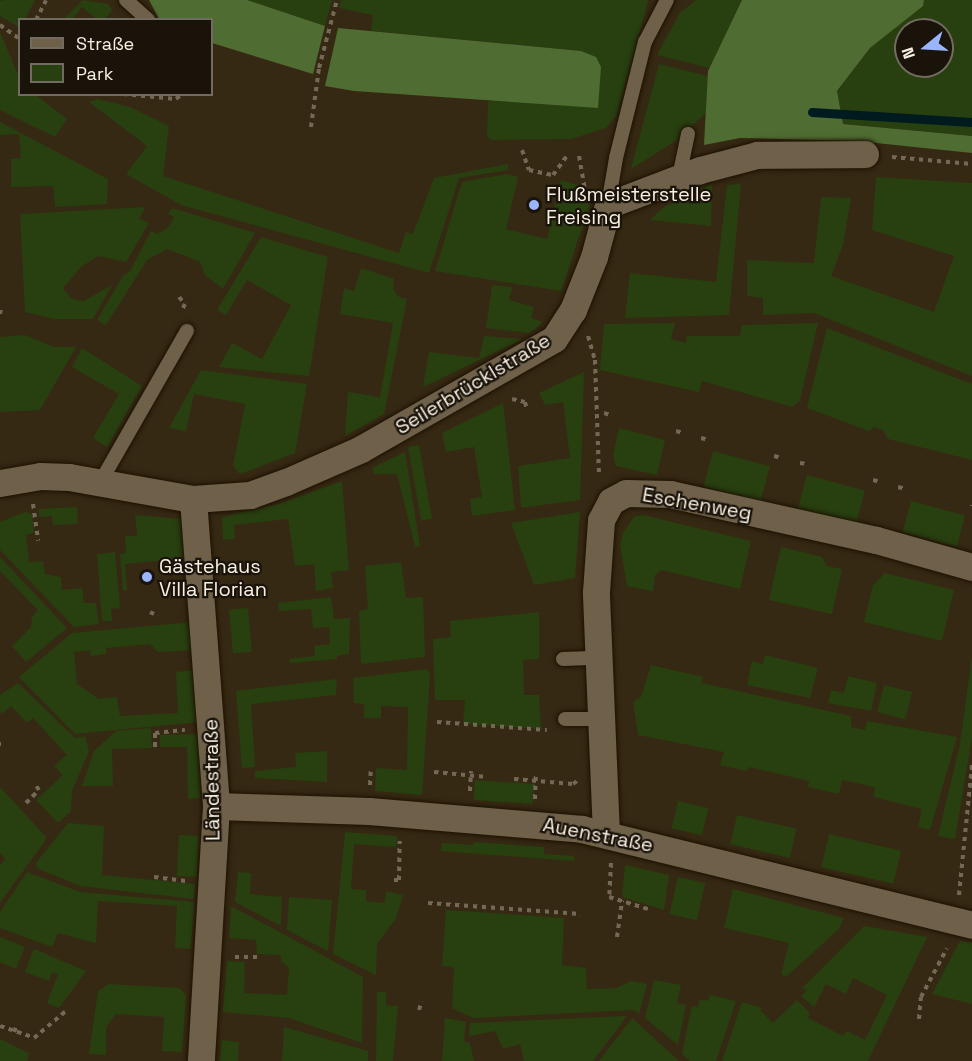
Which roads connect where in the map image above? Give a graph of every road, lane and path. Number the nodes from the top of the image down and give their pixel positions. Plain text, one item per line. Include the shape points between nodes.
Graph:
1 (46, 0) edge
2 (126, 0) edge
3 (337, 0) edge
4 (667, 0) edge
5 (37, 18) edge
6 (146, 18) edge
7 (0, 25) edge
8 (18, 38) edge
9 (144, 96) edge
10 (180, 96) edge
11 (311, 127) dead end
12 (688, 135) dead end
13 (522, 150) dead end
14 (568, 154) dead end
15 (865, 154) joint
16 (972, 164) edge
17 (679, 177) junction
18 (608, 205) junction
19 (567, 323) junction
20 (187, 331) dead end
21 (512, 399) dead end
22 (527, 410) dead end
23 (603, 413) dead end
24 (610, 415) dead end
25 (676, 431) dead end
26 (683, 433) dead end
27 (700, 438) dead end
28 (709, 440) dead end
29 (774, 456) dead end
30 (782, 458) dead end
31 (800, 463) dead end
32 (807, 464) dead end
33 (30, 477) junction
34 (873, 480) dead end
35 (101, 482) junction
36 (0, 483) edge
37 (881, 483) dead end
38 (898, 487) dead end
39 (906, 489) dead end
40 (193, 499) junction
41 (606, 509) junction
42 (38, 541) dead end
43 (972, 567) edge
44 (150, 612) dead end
45 (158, 616) dead end
46 (597, 658) junction
47 (563, 659) dead end
48 (565, 719) dead end
49 (599, 719) junction
50 (437, 722) dead end
51 (211, 728) junction
52 (549, 731) dead end
53 (155, 747) dead end
54 (972, 765) edge
55 (434, 772) dead end
56 (584, 775) dead end
57 (487, 777) dead end
58 (514, 779) dead end
59 (35, 784) dead end
60 (966, 802) junction
61 (972, 802) edge
62 (26, 803) dead end
63 (216, 806) junction
64 (400, 813) junction
65 (609, 835) junction
66 (394, 880) dead end
67 (622, 900) junction
68 (428, 903) dead end
69 (648, 909) dead end
70 (581, 914) dead end
71 (963, 924) edge
72 (617, 937) dead end
73 (423, 1001) dead end
74 (67, 1010) dead end
75 (418, 1010) dead end
76 (919, 1019) dead end
77 (16, 1025) dead end
78 (0, 1026) edge
79 (14, 1032) junction
80 (201, 1061) edge

1 - 5 path
2 - 6 lane
3 - 11 path via 319,68
4 - 18 lane via 645,42
7 - 8 path
9 - 10 path via 176,99
12 - 17 lane
13 - 14 path via 529,170 540,174 552,175
15 - 16 path
15 - 17 street via 757,155
17 - 18 street
18 - 19 street, Seilerbrücklstraße via 594,257
19 - 40 street, Seilerbrücklstraße via 533,353 328,466 250,495
19 - 41 path via 584,331 592,343 597,470
20 - 35 lane
21 - 22 path via 525,402
23 - 24 path
25 - 26 path
27 - 28 path
29 - 30 path
31 - 32 path
33 - 35 street, Seilerbrücklstraße
33 - 36 street, Seilerbrücklstraße
33 - 42 path
34 - 37 path
35 - 40 street, Seilerbrücklstraße
38 - 39 path
40 - 51 street, Ländestraße
41 - 43 street, Eschenweg via 611,501 626,493 670,494 876,540
41 - 46 street via 597,548
44 - 45 path
46 - 47 lane
46 - 49 street
48 - 49 lane
49 - 65 street
50 - 52 path
51 - 53 path via 155,733
51 - 63 street, Ländestraße
54 - 60 path
55 - 57 path
56 - 58 path via 573,784
59 - 62 path via 39,790
60 - 61 path
60 - 71 path
63 - 64 street, Auenstraße
63 - 80 street, Ländestraße
64 - 65 street, Auenstraße via 534,823
64 - 66 path via 399,880
65 - 67 path via 609,897
65 - 71 street, Auenstraße
67 - 69 path
67 - 72 path
68 - 70 path via 470,903
71 - 76 path via 921,997
73 - 75 path
74 - 79 path via 34,1038
77 - 79 path
78 - 79 path

